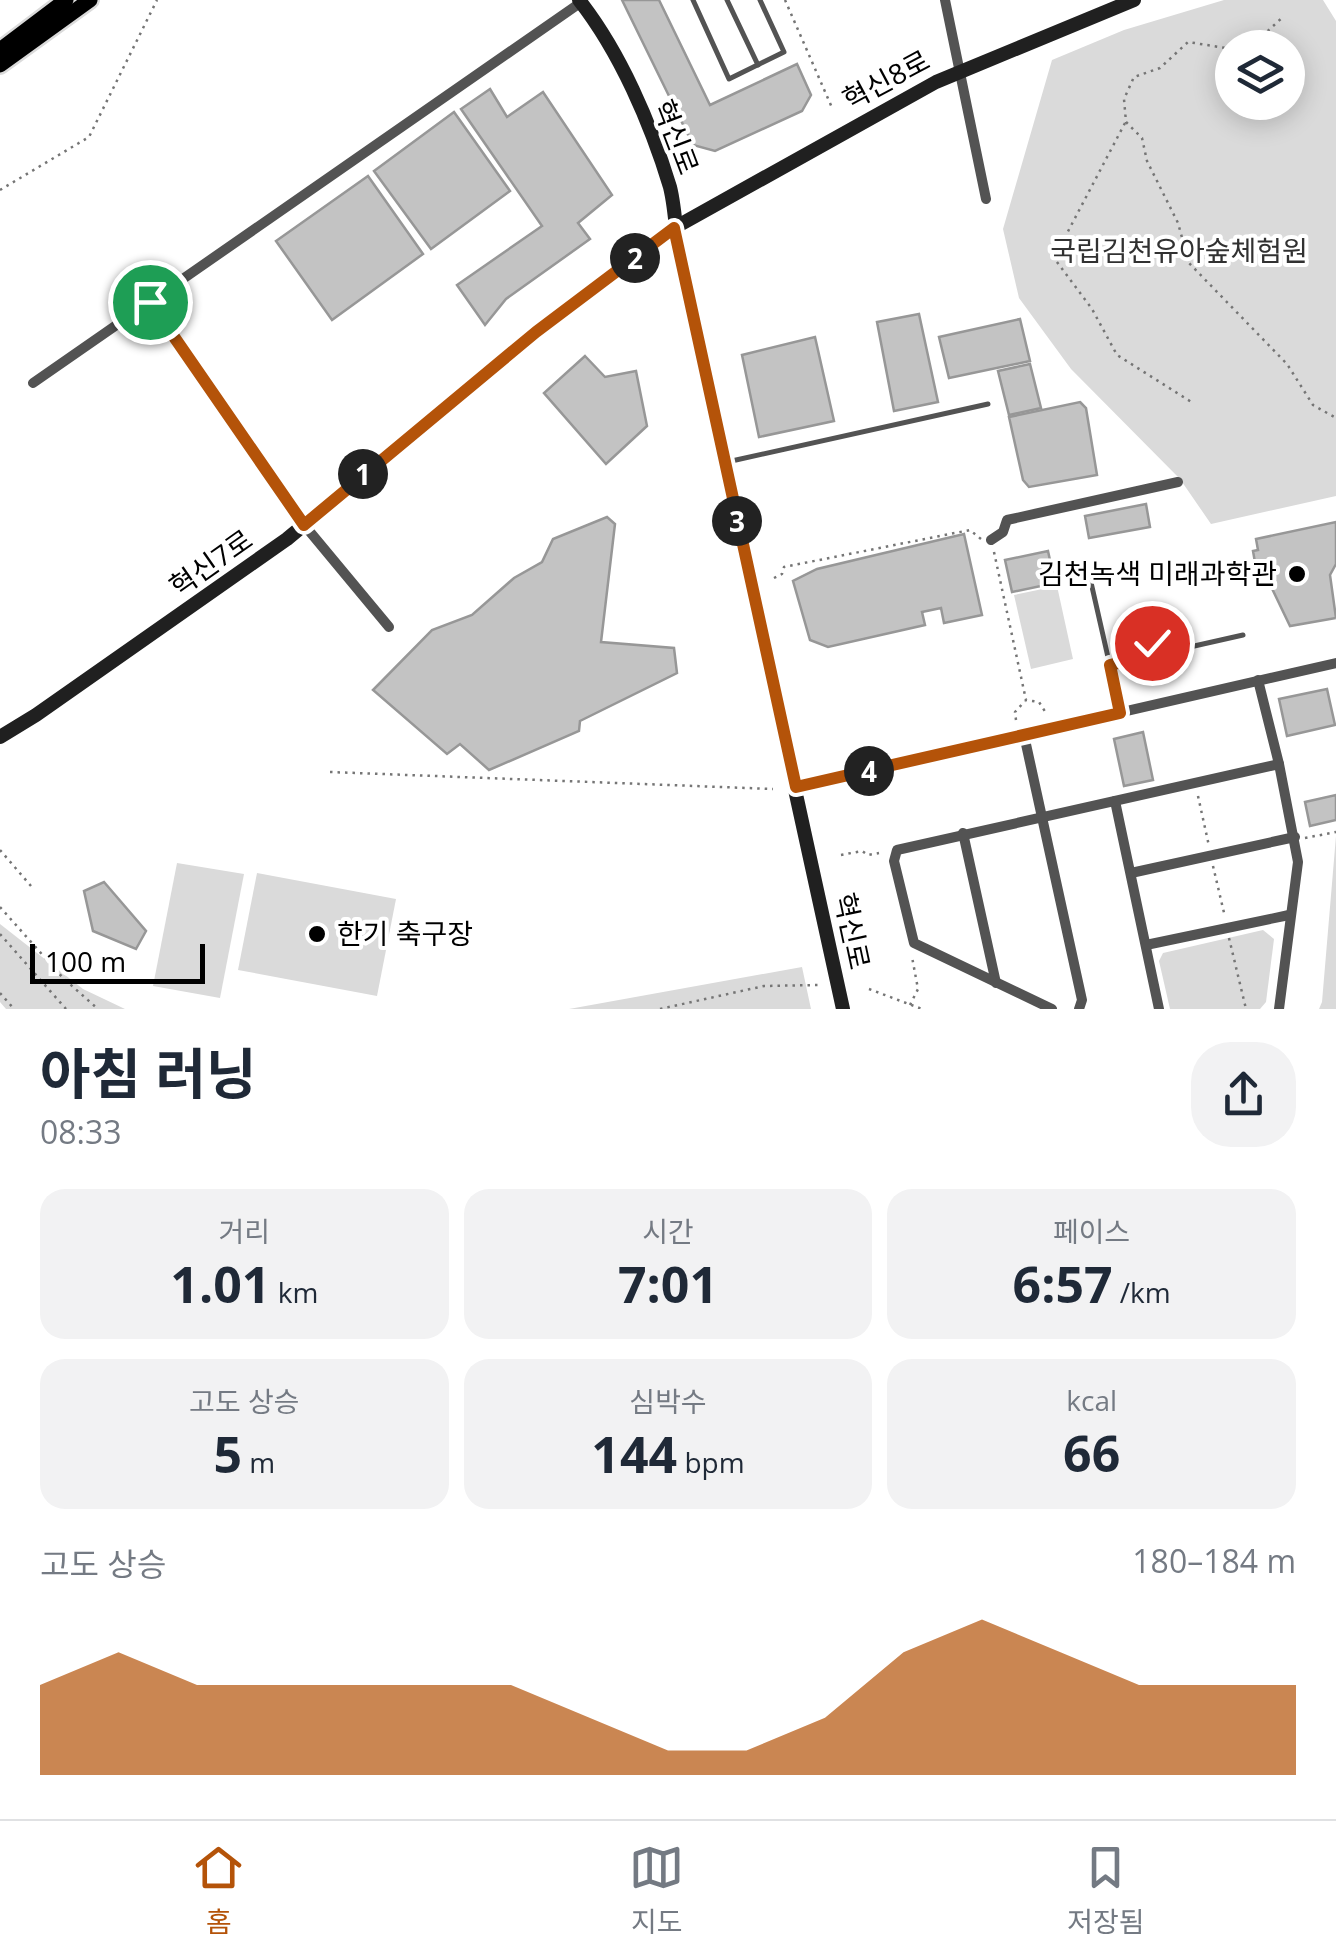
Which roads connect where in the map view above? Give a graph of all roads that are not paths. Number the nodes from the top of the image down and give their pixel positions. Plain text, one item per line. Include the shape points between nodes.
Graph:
1 (66, 0) edge
2 (90, 0) edge
3 (693, 0) edge
4 (727, 0) edge
5 (760, 0) edge
6 (944, 0) edge
7 (1134, 0) edge
8 (581, 1) edge
9 (34, 32) junction
10 (0, 50) edge
11 (0, 65) edge
12 (758, 65) junction
13 (960, 70) junction
14 (986, 199) dead end
15 (674, 228) junction
16 (150, 302) junction
17 (33, 383) dead end
18 (988, 404) dead end
19 (724, 462) junction
20 (1178, 482) dead end
21 (304, 525) junction
22 (991, 540) road end
23 (1131, 570) dead end
24 (389, 627) dead end
25 (1243, 634) dead end
26 (1174, 650) junction
27 (1147, 656) junction
28 (1336, 663) edge
29 (1110, 665) junction
30 (1258, 680) junction
31 (1120, 713) junction
32 (1024, 735) junction
33 (0, 737) edge
34 (1279, 764) junction
35 (796, 787) junction
36 (1115, 801) junction
37 (1042, 816) junction
38 (964, 834) junction
39 (1299, 837) junction
40 (1130, 873) junction
41 (1289, 915) junction
42 (1146, 945) junction
43 (996, 983) junction
44 (843, 1009) edge
45 (1052, 1009) edge
46 (1079, 1009) edge
47 (1159, 1009) edge
48 (1280, 1009) edge

1 - 9 main road
2 - 9 main road
3 - 12 lane via 729,79
4 - 12 lane
5 - 12 lane via 784,52
6 - 13 street
7 - 13 street, 혁신8로
8 - 15 street, 혁신로 via 645,122 671,191
8 - 16 street
9 - 10 main road
9 - 11 main road
13 - 14 street
13 - 15 street, 혁신8로
15 - 19 street, 혁신로
15 - 21 street, 혁신7로 via 536,332
16 - 17 street
16 - 21 street
18 - 19 lane
19 - 35 street, 혁신로
20 - 22 street via 1007,520
21 - 24 street
21 - 33 street, 혁신7로
23 - 29 lane via 1090,578
25 - 26 lane
26 - 27 lane
26 - 27 lane via 1176,628 1160,624 1152,630
27 - 29 lane
28 - 30 street
29 - 31 lane
30 - 31 street
30 - 34 street
31 - 32 street
32 - 35 street
32 - 37 street
34 - 36 street
34 - 39 street
35 - 44 street, 혁신로
36 - 37 street
36 - 40 street
37 - 38 street
37 - 46 street
38 - 43 street
38 - 43 street via 901,848 895,867 914,944
39 - 40 street
39 - 41 street
40 - 42 street
41 - 42 street
41 - 48 street
42 - 47 street
43 - 45 street

